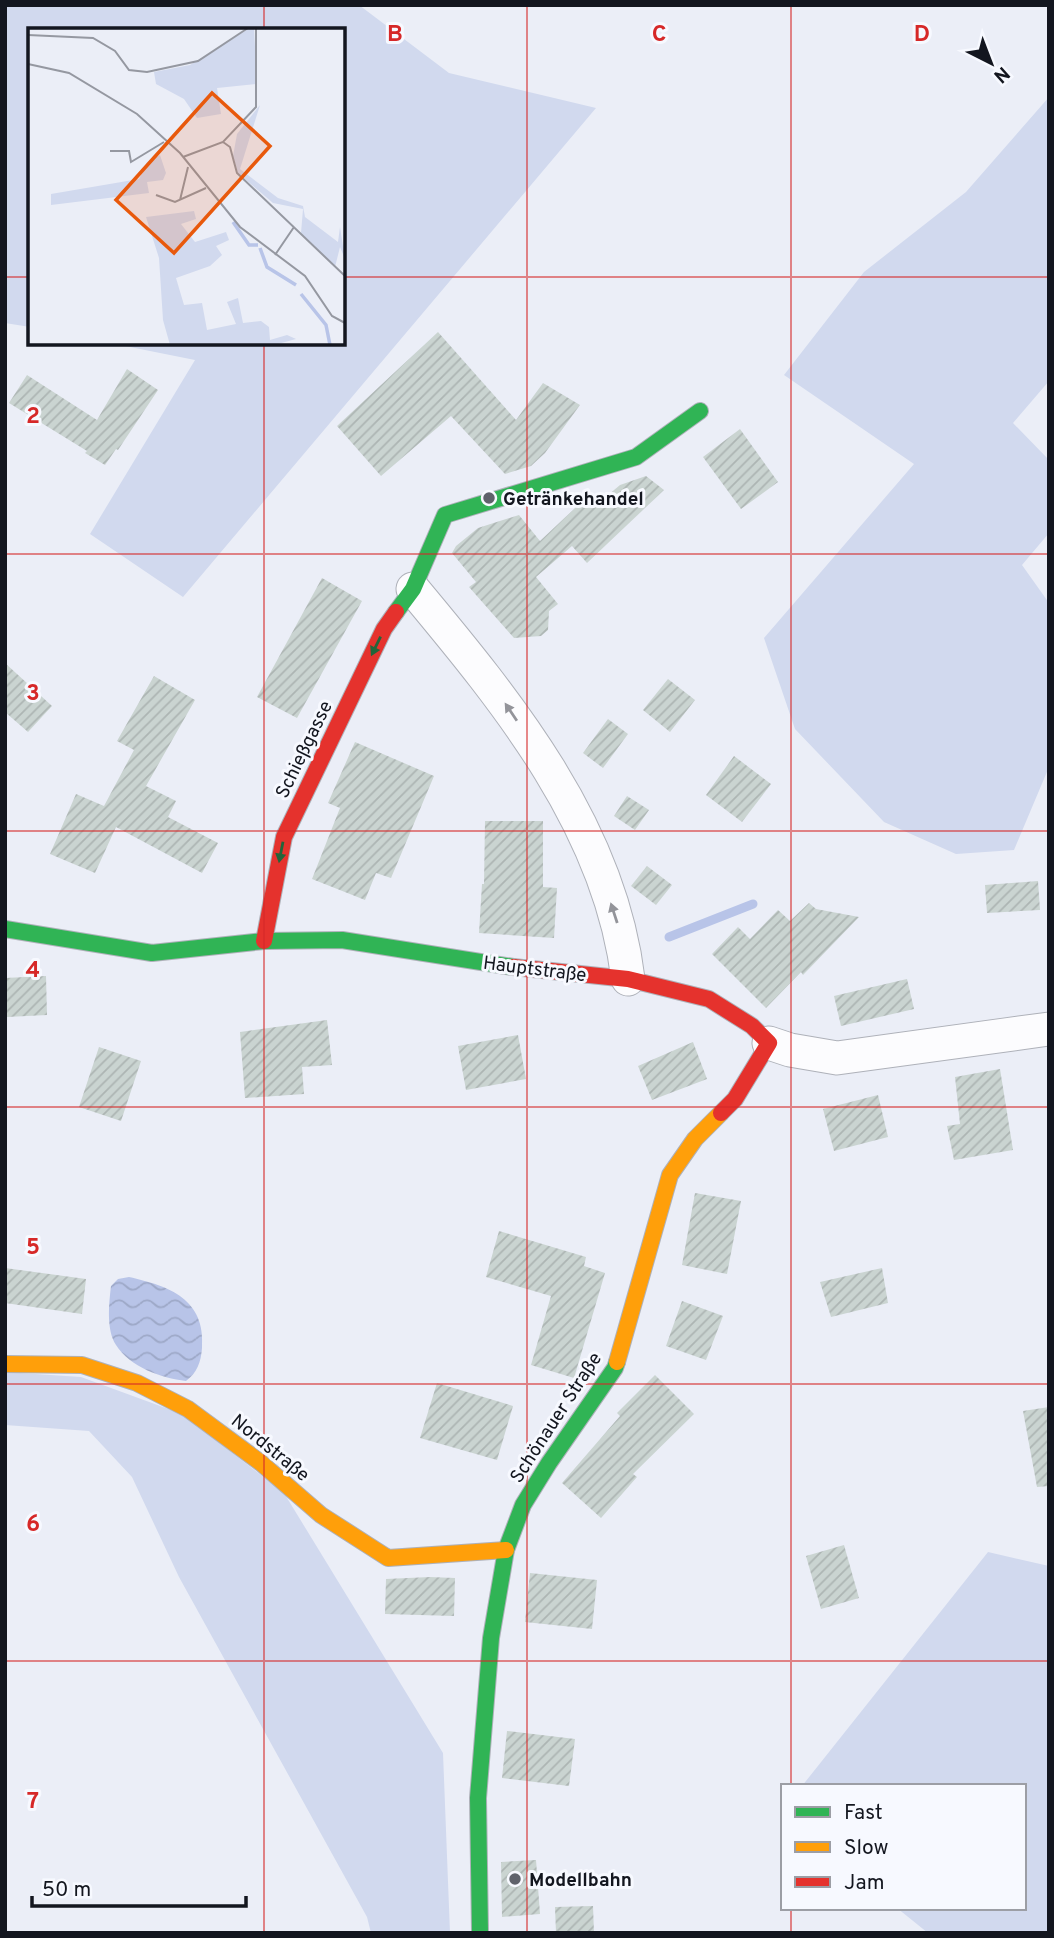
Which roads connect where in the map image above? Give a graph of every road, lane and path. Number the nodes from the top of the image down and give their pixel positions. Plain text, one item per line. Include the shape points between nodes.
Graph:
1 (700, 411) dead end
2 (413, 589) junction
3 (5, 929) edge
4 (264, 941) junction
5 (628, 979) junction
6 (1049, 1029) edge
7 (769, 1043) junction
8 (5, 1364) edge
9 (506, 1550) junction
10 (480, 1933) edge

1 - 2 street, Schießgasse via 636,457 445,515
2 -> 4 street, Schießgasse via 384,629 284,837
5 -> 2 street via 624,942 598,863 558,783 490,681
3 - 4 street, Hauptstraße via 152,953
4 - 5 street, Hauptstraße via 342,940 541,971
5 - 7 street, Hauptstraße via 709,999
6 - 7 street, Hauptstraße via 837,1058
7 - 9 street, Schönauer Straße via 735,1099 695,1139 670,1175 615,1368 523,1505
8 - 9 street, Nordstraße via 82,1365 137,1383 188,1409 261,1462 321,1515 388,1558
9 - 10 street, Schönauer Straße via 491,1638 478,1798

